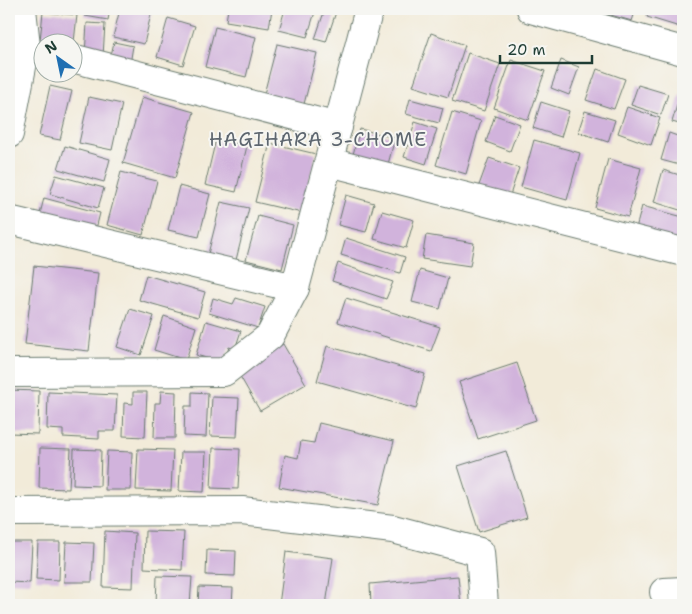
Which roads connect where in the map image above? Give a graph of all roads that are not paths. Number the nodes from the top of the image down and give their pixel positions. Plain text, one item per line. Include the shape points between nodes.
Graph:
1 (22, 9) edge
2 (369, 9) edge
3 (531, 9) edge
4 (32, 42) edge
5 (683, 51) edge
6 (32, 55) edge
7 (82, 61) edge
8 (338, 127) junction
9 (9, 134) edge
10 (329, 162) junction
11 (9, 220) edge
12 (683, 252) edge
13 (295, 288) junction
14 (9, 372) edge
15 (9, 512) edge
16 (484, 605) edge

1 - 4 street
2 - 8 street
3 - 5 street
6 - 9 street
7 - 8 street
8 - 10 street
10 - 12 street
10 - 13 street
11 - 13 street
13 - 14 street via 270,336 224,372
15 - 16 street via 242,511 393,529 480,552

